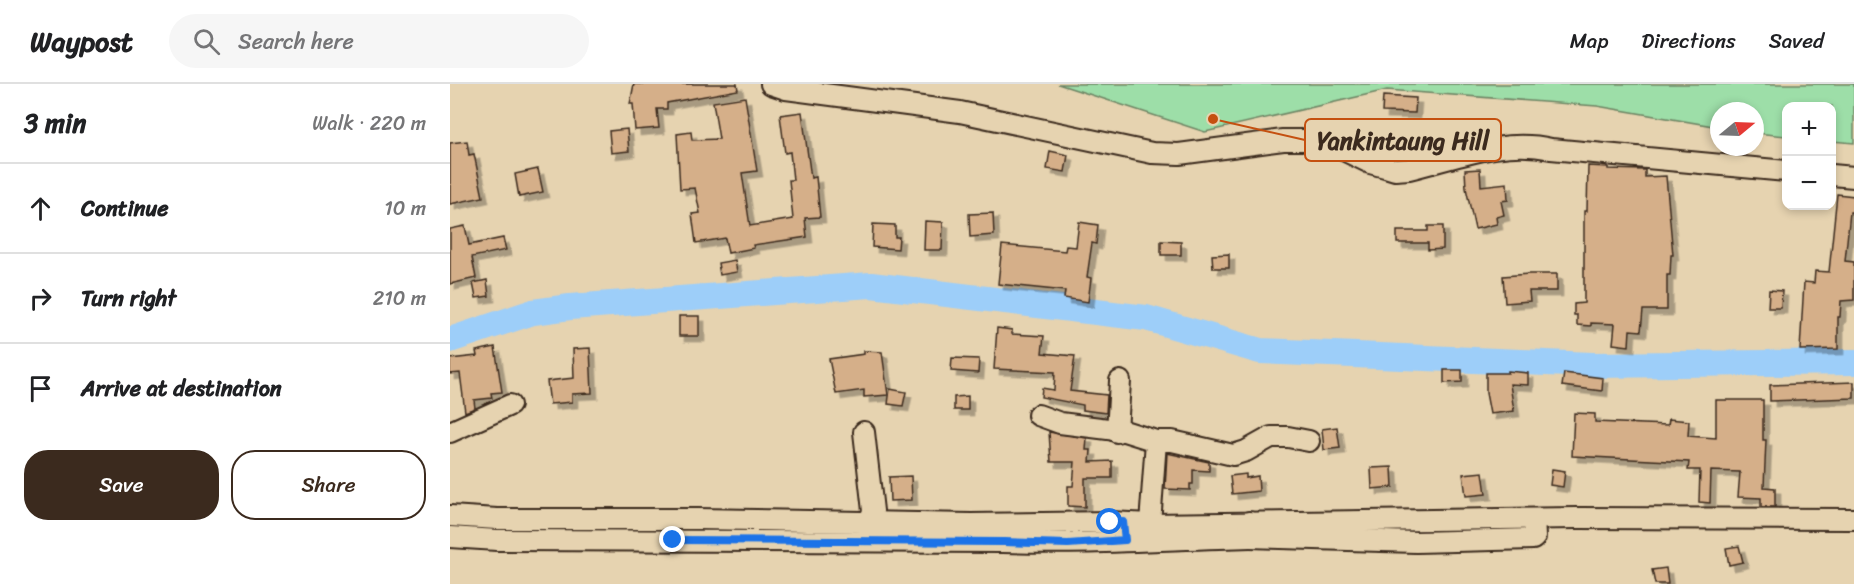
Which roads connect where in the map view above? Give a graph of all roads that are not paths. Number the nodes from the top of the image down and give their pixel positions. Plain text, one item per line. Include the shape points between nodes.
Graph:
1 (771, 84) edge
2 (1782, 171) edge
3 (1836, 175) edge
4 (1854, 177) edge
5 (1120, 381) dead end
6 (510, 405) dead end
7 (1038, 415) dead end
8 (450, 432) edge
9 (864, 432) dead end
10 (1118, 432) junction
11 (1156, 441) junction
12 (1309, 441) dead end
13 (450, 516) edge
14 (1854, 519) edge
15 (864, 523) junction
16 (1150, 525) junction
17 (1249, 529) junction
18 (1124, 531) junction
19 (450, 537) edge

1 - 2 street via 960,112 1168,154 1312,140 1395,170 1497,147 1524,145
3 - 4 street
5 - 10 street
6 - 8 street
7 - 10 street via 1060,423
9 - 15 street via 873,512
10 - 11 street
11 - 12 street via 1233,455 1270,437
11 - 16 street
13 - 15 street
14 - 17 street
15 - 18 street
16 - 17 street
16 - 18 street
17 - 18 street
18 - 19 street via 1062,544

